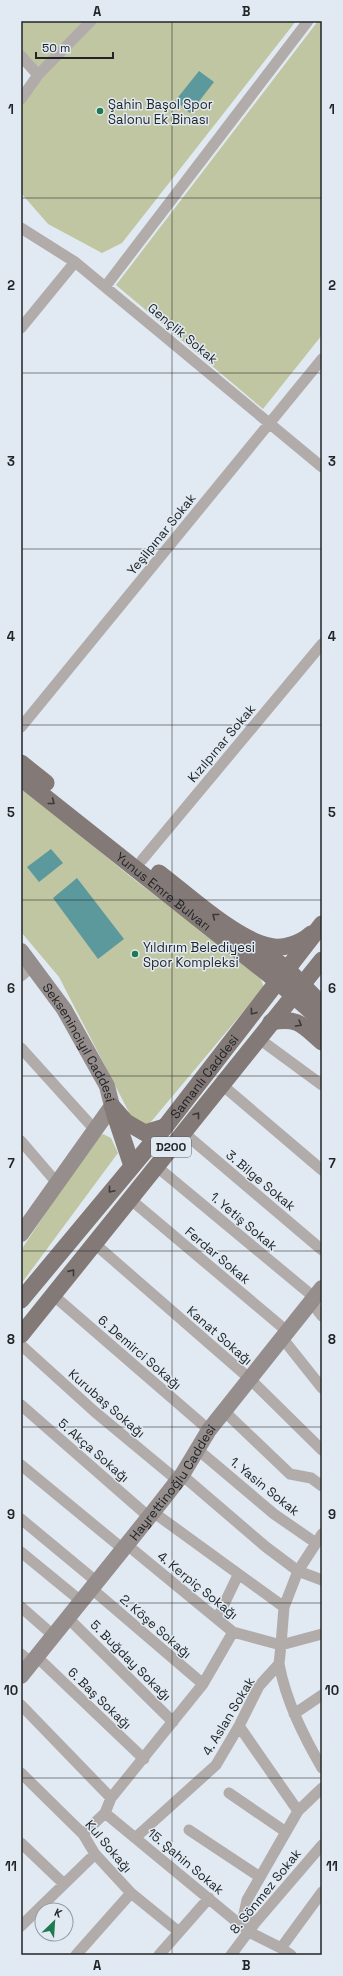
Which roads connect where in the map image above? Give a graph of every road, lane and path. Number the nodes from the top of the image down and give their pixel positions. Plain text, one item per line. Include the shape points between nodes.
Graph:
1 (91, 21) edge
2 (308, 21) edge
3 (21, 56) edge
4 (38, 75) junction
5 (21, 99) edge
6 (22, 230) edge
7 (75, 262) junction
8 (105, 287) junction
9 (21, 328) edge
10 (322, 359) edge
11 (270, 424) junction
12 (322, 467) edge
13 (322, 644) edge
14 (21, 727) edge
15 (21, 763) edge
16 (21, 778) edge
17 (142, 860) junction
18 (322, 924) edge
19 (235, 932) junction
20 (21, 951) edge
21 (322, 960) edge
22 (33, 966) junction
23 (282, 975) junction
24 (21, 976) edge
25 (298, 990) junction
26 (322, 1005) edge
27 (322, 1021) edge
28 (271, 1022) junction
29 (258, 1038) junction
30 (322, 1042) edge
31 (21, 1048) edge
32 (221, 1084) junction
33 (322, 1085) edge
34 (112, 1106) junction
35 (165, 1127) junction
36 (96, 1130) junction
37 (183, 1132) junction
38 (21, 1141) edge
39 (132, 1166) junction
40 (156, 1166) junction
41 (322, 1170) edge
42 (57, 1183) junction
43 (130, 1199) junction
44 (22, 1231) edge
45 (95, 1244) junction
46 (322, 1250) edge
47 (53, 1295) junction
48 (316, 1296) edge
49 (21, 1300) edge
50 (322, 1316) edge
51 (21, 1334) edge
52 (286, 1335) junction
53 (21, 1345) edge
54 (250, 1379) junction
55 (322, 1388) edge
56 (21, 1405) edge
57 (224, 1411) junction
58 (209, 1430) junction
59 (197, 1448) junction
60 (322, 1450) edge
61 (21, 1465) edge
62 (180, 1478) junction
63 (322, 1486) edge
64 (151, 1514) junction
65 (21, 1519) edge
66 (319, 1538) edge
67 (124, 1547) junction
68 (21, 1552) edge
69 (298, 1571) junction
70 (238, 1575) junction
71 (322, 1580) edge
72 (94, 1586) junction
73 (82, 1602) junction
74 (21, 1607) edge
75 (284, 1607) junction
76 (68, 1618) junction
77 (217, 1619) junction
78 (233, 1632) junction
79 (322, 1634) edge
80 (54, 1636) junction
81 (281, 1646) junction
82 (30, 1658) edge
83 (279, 1664) junction
84 (21, 1676) edge
85 (203, 1684) junction
86 (322, 1695) edge
87 (21, 1705) edge
88 (294, 1714) junction
89 (174, 1722) junction
90 (239, 1726) junction
91 (318, 1753) edge
92 (144, 1759) junction
93 (322, 1768) edge
94 (21, 1773) edge
95 (322, 1788) edge
96 (229, 1793) dead end
97 (111, 1798) junction
98 (298, 1811) junction
99 (105, 1812) junction
100 (189, 1830) dead end
101 (286, 1832) junction
102 (83, 1834) junction
103 (135, 1838) junction
104 (21, 1843) edge
105 (322, 1844) edge
106 (94, 1854) junction
107 (260, 1877) junction
108 (64, 1884) junction
109 (322, 1892) edge
110 (131, 1893) junction
111 (209, 1898) junction
112 (255, 1923) junction
113 (21, 1926) edge
114 (179, 1932) junction
115 (249, 1932) junction
116 (281, 1948) junction
117 (76, 1955) edge
118 (159, 1955) edge
119 (231, 1955) edge
120 (291, 1955) edge

1 - 4 street
2 - 8 street
3 - 4 street
4 - 5 street
6 - 7 street, Gençlik Sokak
7 - 8 street, Gençlik Sokak
7 - 9 street
8 - 11 street, Gençlik Sokak
10 - 11 street, Yeşilpınar Sokak
11 - 12 street, Gençlik Sokak
11 - 14 street, Yeşilpınar Sokak
13 - 17 street, Kızılpınar Sokak
15 - 17 main road, Yunus Emre Bulvarı
16 -> 23 main road, Yunus Emre Bulvarı
19 -> 17 main road, Yunus Emre Bulvarı
18 - 19 main road, Yunus Emre Bulvarı via 306,938 284,947 259,944
18 - 23 main road, Samanlı Caddesi / D200
19 - 23 main road
20 - 22 main road, Sekseninciyıl Caddesi
21 - 25 main road, Samanlı Caddesi / D200
22 - 24 street
22 - 34 main road, Sekseninciyıl Caddesi via 64,1009 107,1086
23 - 25 main road
23 -> 35 main road, Samanlı Caddesi / D200
25 - 26 main road
25 - 27 main road
25 - 28 main road, Samanlı Caddesi / D200
28 - 29 main road, Samanlı Caddesi / D200
28 -> 30 main road via 291,1020
29 - 32 main road, Samanlı Caddesi / D200
29 - 33 street
31 - 36 street
37 -> 32 main road, Samanlı Caddesi / D200
32 - 41 street
34 - 35 main road via 126,1122 145,1133
34 - 36 main road, Sekseninciyıl Caddesi
34 - 39 main road
35 - 39 main road, Samanlı Caddesi / D200
36 - 42 main road, Sekseninciyıl Caddesi
37 - 40 main road, Samanlı Caddesi / D200
37 - 46 street, 3. Bilge Sokak
38 - 42 street
39 -> 49 main road, Samanlı Caddesi / D200
40 - 43 main road, Samanlı Caddesi / D200
40 - 48 street, 1. Yetiş Sokak
42 - 44 main road, Sekseninciyıl Caddesi
43 - 45 main road, Samanlı Caddesi / D200
43 - 52 street, Ferdar Sokak
47 -> 45 main road, Samanlı Caddesi / D200
45 - 54 street, Kanat Sokağı
47 - 51 main road, Samanlı Caddesi / D200
47 - 58 street, 6. Demirci Sokağı
48 - 50 street, 1. Yetiş Sokak
48 - 52 main road, Hayrettinoğlu Caddesi
52 - 54 main road, Hayrettinoğlu Caddesi
52 - 55 street, Ferdar Sokak
53 - 62 street, Kurubaş Sokağı via 95,1412
54 - 57 main road, Hayrettinoğlu Caddesi
54 - 60 street, Kanat Sokağı
56 - 64 street, 5. Akça Sokağı
57 - 58 main road, Hayrettinoğlu Caddesi
57 - 63 street via 290,1474 311,1478
58 - 59 main road, Hayrettinoğlu Caddesi
59 - 62 main road, Hayrettinoğlu Caddesi
59 - 66 street, 1. Yasin Sokak via 274,1514
61 - 67 street, 4. Kerpiç Sokağı
62 - 64 main road, Hayrettinoğlu Caddesi
62 - 69 street, Kurubaş Sokağı
64 - 67 main road, Hayrettinoğlu Caddesi
64 - 70 street, 5. Akça Sokağı
65 - 72 street, 2. Köşe Sokağı
66 - 69 street
67 - 72 main road, Hayrettinoğlu Caddesi
67 - 77 street, 4. Kerpiç Sokağı
68 - 73 street
69 - 71 street, Kurubaş Sokağı
69 - 75 street
70 - 75 street, 5. Akça Sokağı
70 - 77 street
72 - 73 main road, Hayrettinoğlu Caddesi
72 - 85 street, 2. Köşe Sokağı
73 - 76 main road, Hayrettinoğlu Caddesi
74 - 80 street
75 - 81 street
76 - 80 main road, Hayrettinoğlu Caddesi
76 - 89 street, 5. Buğday Sokağı
77 - 78 street, 4. Kerpiç Sokağı
78 - 81 street, 4. Kerpiç Sokağı
78 - 85 street
79 - 81 street
80 - 82 main road, Hayrettinoğlu Caddesi
81 - 83 street
82 - 84 main road, Hayrettinoğlu Caddesi
82 - 92 street, 6. Baş Sokağı
83 - 88 street
83 - 90 street, 4. Aslan Sokak via 260,1686
85 - 89 street
86 - 88 street
87 - 97 street
88 - 91 street
89 - 92 street
90 - 98 street
90 - 103 street, 4. Aslan Sokak via 216,1764
91 - 93 street
92 - 97 street
94 - 102 street, Kul Sokağı
95 - 98 street
96 - 101 street
97 - 99 street
98 - 101 street
99 - 102 street
99 - 103 street, 15. Şahin Sokak
100 - 107 street
101 - 107 street
102 - 106 street, Kul Sokağı
103 - 111 street, 15. Şahin Sokak
104 - 108 street
105 - 112 street, 8. Sönmez Sokak
106 - 108 street
106 - 110 street, Kul Sokağı
107 - 112 street via 247,1900 244,1914
108 - 113 street
109 - 116 street
110 - 114 street, Kul Sokağı
110 - 117 street
111 - 114 street
111 - 115 street, 15. Şahin Sokak
112 - 115 street, 8. Sönmez Sokak
114 - 118 street
115 - 116 street, 15. Şahin Sokak
115 - 119 street, 8. Sönmez Sokak
116 - 120 street, 15. Şahin Sokak

